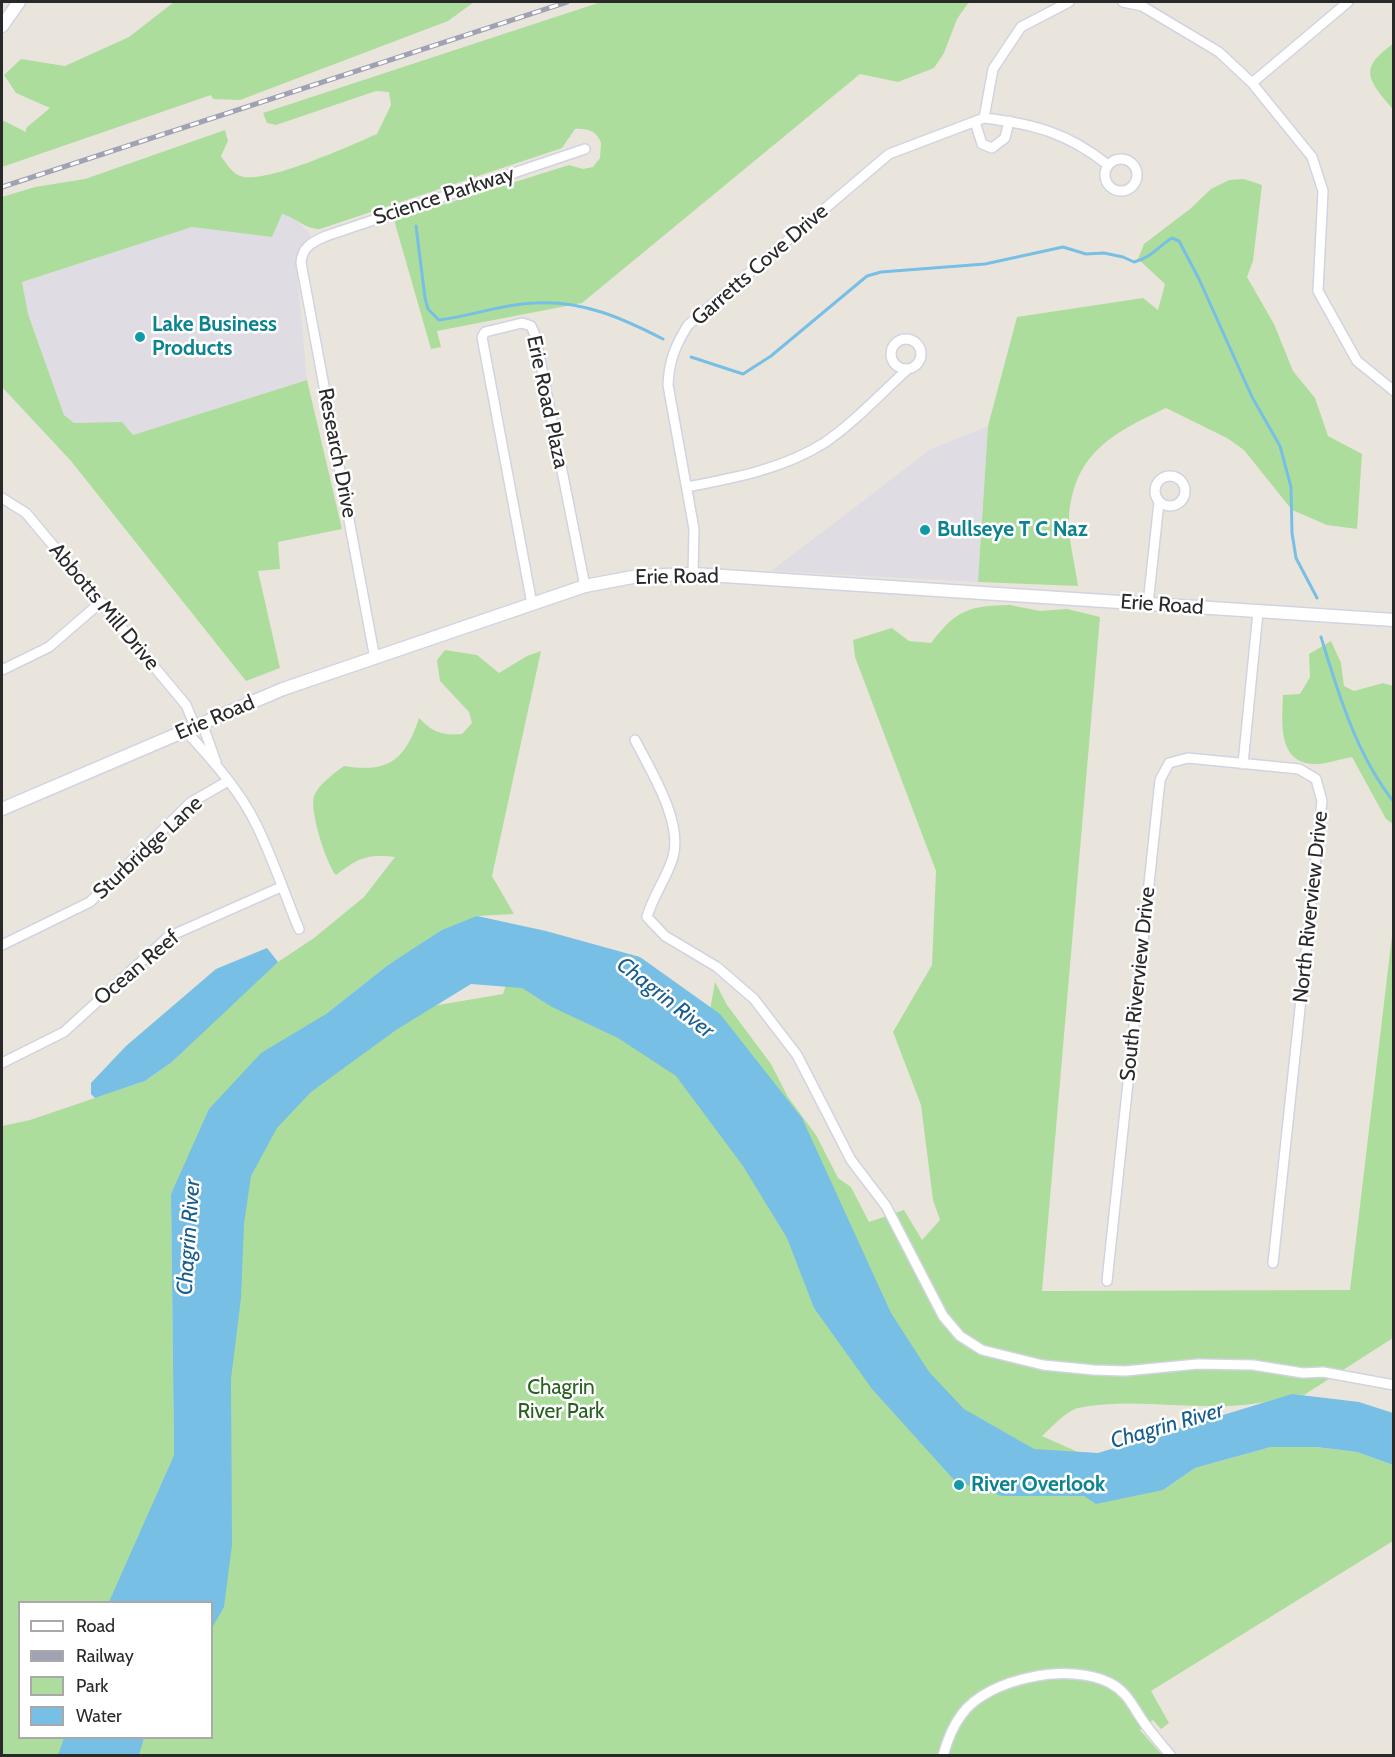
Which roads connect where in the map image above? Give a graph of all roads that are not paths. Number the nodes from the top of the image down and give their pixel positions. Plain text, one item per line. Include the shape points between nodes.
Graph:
1 (19, 2) edge
2 (1069, 2) edge
3 (1122, 2) edge
4 (1348, 2) edge
5 (1144, 4) edge
6 (2, 26) edge
7 (1252, 82) junction
8 (980, 120) junction
9 (1009, 121) junction
10 (585, 149) dead end
11 (1108, 165) dead end
12 (304, 247) joint
13 (908, 369) dead end
14 (1394, 391) edge
15 (687, 487) junction
16 (2, 498) edge
17 (1159, 502) dead end
18 (693, 574) junction
19 (585, 586) junction
20 (101, 602) junction
21 (532, 604) junction
22 (1148, 604) junction
23 (1258, 612) junction
24 (1394, 620) edge
25 (375, 659) junction
26 (2, 670) edge
27 (194, 726) junction
28 (635, 740) dead end
29 (216, 762) junction
30 (1243, 764) junction
31 (228, 782) junction
32 (2, 809) edge
33 (281, 887) junction
34 (299, 929) dead end
35 (2, 945) edge
36 (2, 1063) edge
37 (1273, 1263) dead end
38 (1107, 1281) dead end
39 (1394, 1385) edge
40 (943, 1755) edge
41 (1171, 1755) edge

1 - 6 street
2 - 8 street via 1021,27 993,69
3 - 5 street
4 - 7 street
5 - 7 street via 1219,52
7 - 14 street via 1312,157 1323,190 1318,291 1357,361
8 - 9 street
8 - 9 street via 982,144 992,148 1005,138
8 - 15 street, Garretts Cove Drive via 889,154 688,326 669,362 668,385
9 - 11 street via 1046,128
10 - 12 street, Science Parkway via 326,236
12 - 25 street, Research Drive via 301,262
13 - 15 street via 825,442 808,452 754,474
15 - 18 street, Garretts Cove Drive via 694,529
16 - 20 street, Abbotts Mill Drive via 26,513
17 - 22 street
18 - 19 street, Erie Road via 638,576
18 - 22 street, Erie Road
19 - 21 street, Erie Road
19 - 21 street, Erie Road Plaza via 535,335 531,326 522,323 485,332 482,337
20 - 26 street via 49,647
20 - 27 street, Abbotts Mill Drive via 186,705
21 - 25 street, Erie Road
22 - 23 street, Erie Road
23 - 24 street, Erie Road
23 - 30 street
25 - 27 street, Erie Road via 283,689
27 - 29 street
27 - 29 street
27 - 32 street, Erie Road
28 - 39 street via 661,791 675,834 673,857 647,917 665,936 717,967 754,999 797,1055 851,1160 886,1206 922,1280 960,1336 982,1350 1043,1365 1125,1371 1198,1364 1253,1365
29 - 31 street
30 - 37 street, North Riverview Drive via 1308,773 1320,788 1322,801
30 - 38 street, South Riverview Drive via 1178,759 1169,763 1160,780
31 - 33 street via 257,827
31 - 35 street, Sturbridge Lane via 190,803 90,902
33 - 34 street
33 - 36 street, Ocean Reef via 168,937 64,1032
40 - 41 street via 963,1712 993,1689 1064,1673 1093,1676 1128,1696

